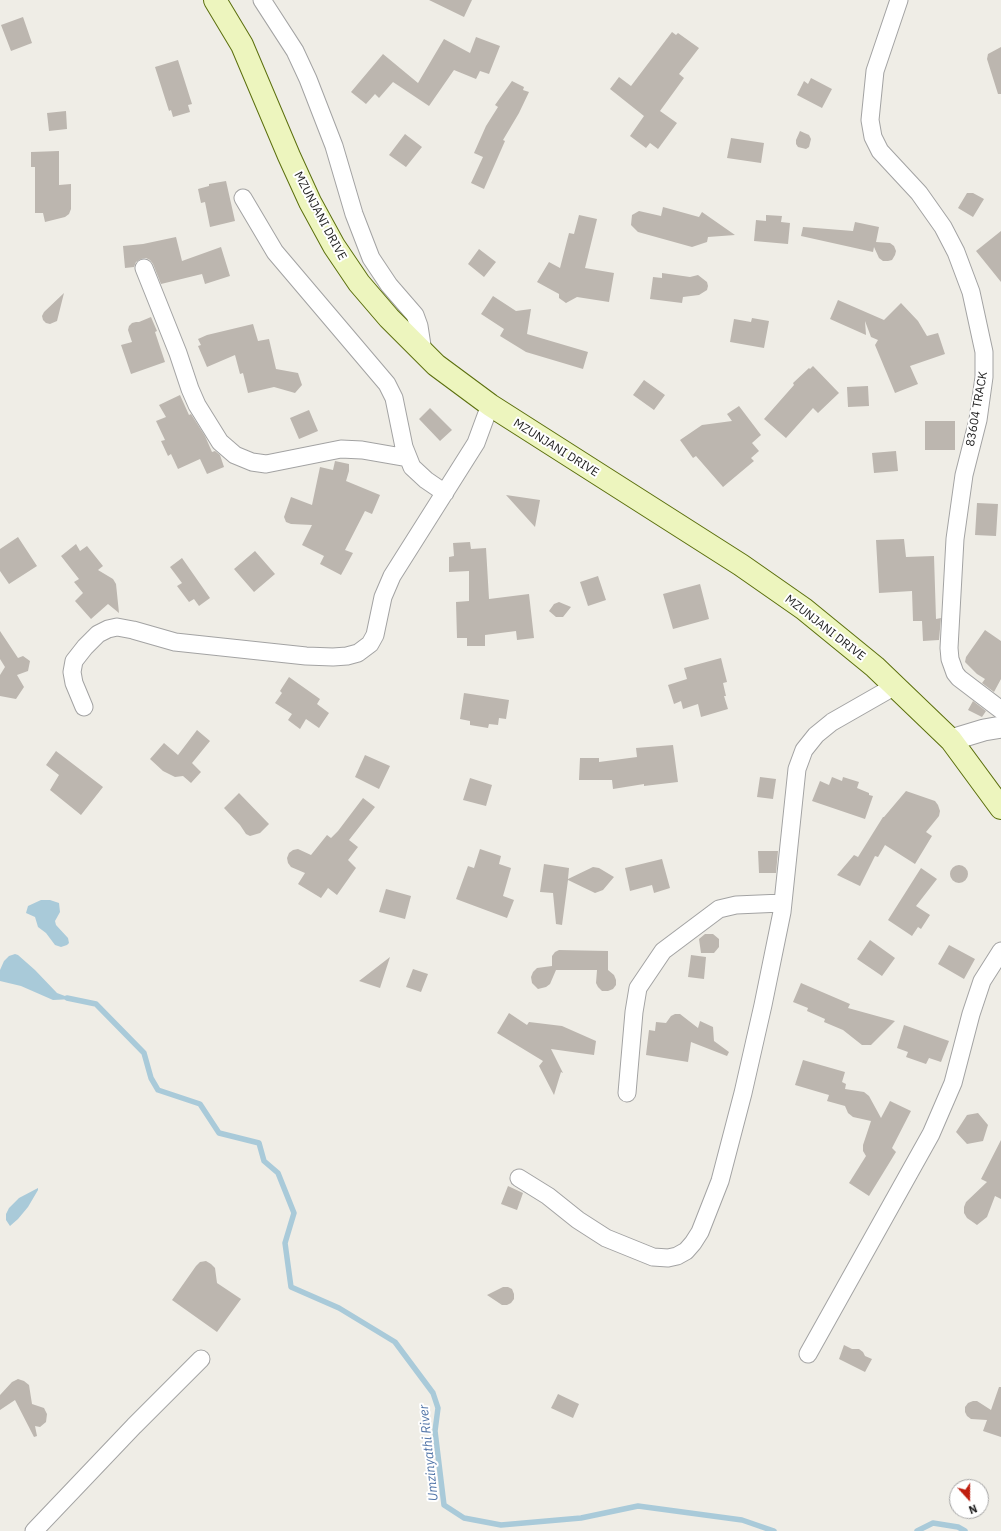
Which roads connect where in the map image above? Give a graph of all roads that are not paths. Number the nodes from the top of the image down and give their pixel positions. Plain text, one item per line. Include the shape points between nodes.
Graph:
1 (215, 0) edge
2 (262, 0) edge
3 (899, 0) edge
4 (243, 198) dead end
5 (144, 268) dead end
6 (423, 352) junction
7 (490, 405) junction
8 (408, 458) junction
9 (445, 494) junction
10 (895, 686) junction
11 (84, 707) dead end
12 (1001, 710) edge
13 (1001, 727) edge
14 (951, 740) junction
15 (1001, 808) edge
16 (782, 903) junction
17 (1001, 951) edge
18 (628, 1094) dead end
19 (519, 1178) dead end
20 (808, 1354) dead end
21 (201, 1359) dead end
22 (34, 1531) edge

1 - 6 main road, MZUNJANI DRIVE via 242,46 310,202 334,246 359,283
2 - 6 street via 295,51 308,79 334,146 354,214 372,258 389,286 414,315
3 - 12 street, 83604 TRACK via 875,71 870,120 873,137 880,151 918,193 943,227 956,252 971,292 984,352 984,377 978,420 964,475 955,539 949,648 950,660 960,678
4 - 8 street via 275,252 387,384 394,398
5 - 8 street via 197,405 220,442 235,455 266,464 341,449
6 - 7 main road, MZUNJANI DRIVE via 436,365
7 - 9 street via 476,443
7 - 10 main road, MZUNJANI DRIVE via 741,565 804,609
8 - 9 street via 417,473
9 - 11 street via 392,576 383,597 375,635 370,644 358,653 333,657 175,642 118,627 98,634 74,662 74,683
10 - 14 main road, MZUNJANI DRIVE
10 - 16 street via 832,722 816,735 804,750 797,768
13 - 14 street
14 - 15 main road, MZUNJANI DRIVE
16 - 18 street via 736,905 719,909 663,951 638,988
16 - 19 street via 750,1064 720,1181 700,1232 686,1251 668,1258 653,1257 606,1238
17 - 20 street via 982,982 953,1083 931,1134
21 - 22 street

